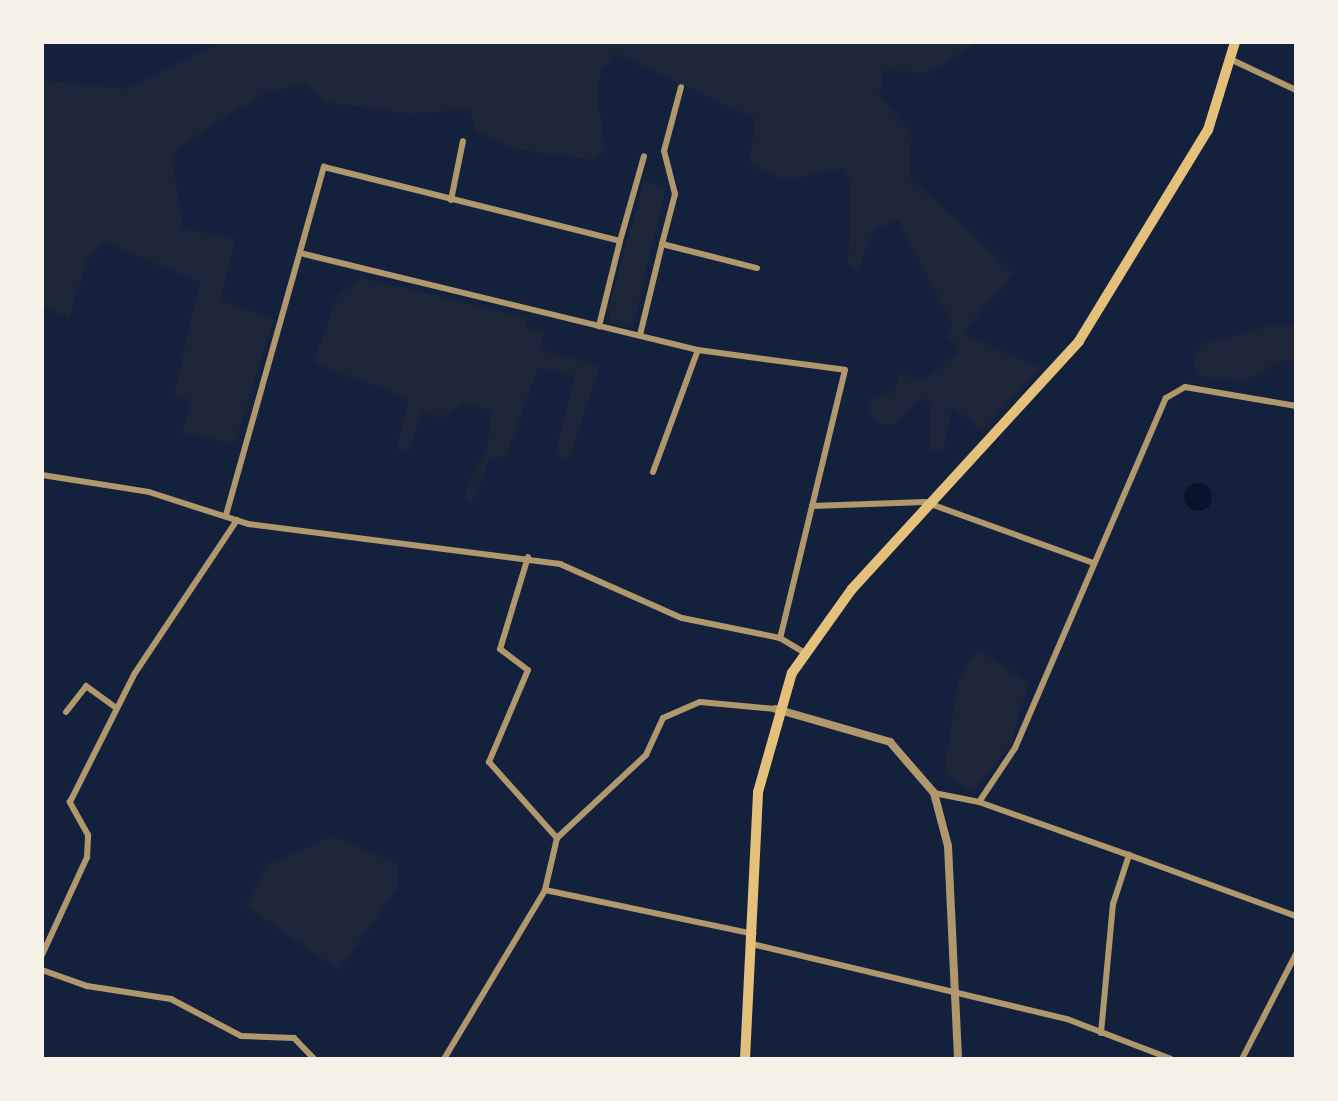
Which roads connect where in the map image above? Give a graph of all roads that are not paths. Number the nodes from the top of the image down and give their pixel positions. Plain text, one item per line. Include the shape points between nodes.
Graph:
1 (1235, 42) edge
2 (1230, 59) junction
3 (681, 87) dead end
4 (1296, 90) edge
5 (463, 141) dead end
6 (644, 156) dead end
7 (451, 200) junction
8 (620, 241) junction
9 (662, 244) junction
10 (304, 254) junction
11 (757, 268) dead end
12 (599, 326) junction
13 (640, 335) junction
14 (698, 350) junction
15 (1296, 406) edge
16 (653, 472) dead end
17 (42, 475) edge
18 (932, 504) junction
19 (812, 506) junction
20 (226, 515) junction
21 (237, 520) junction
22 (528, 557) junction
23 (1091, 562) junction
24 (780, 638) junction
25 (803, 652) junction
26 (115, 707) junction
27 (776, 709) junction
28 (66, 712) dead end
29 (934, 793) junction
30 (979, 802) junction
31 (557, 838) junction
32 (1129, 855) junction
33 (545, 890) junction
34 (1296, 916) edge
35 (755, 940) junction
36 (1296, 954) edge
37 (42, 955) edge
38 (42, 970) edge
39 (954, 993) junction
40 (1101, 1033) junction
41 (314, 1059) edge
42 (444, 1059) edge
43 (745, 1059) edge
44 (958, 1059) edge
45 (1171, 1059) edge
46 (1242, 1059) edge

1 - 2 main road
2 - 4 street
2 - 18 main road via 1208,130 1095,316 1033,397
3 - 9 street via 664,151 675,194
5 - 7 street
6 - 8 street
7 - 8 street
7 - 10 street via 324,167
8 - 12 street
9 - 11 street
9 - 13 street
10 - 12 street
10 - 20 street
12 - 13 street
13 - 14 street
14 - 16 street
14 - 19 street via 845,370
15 - 23 street via 1185,387 1174,392
17 - 20 street via 149,492
18 - 19 street
18 - 23 street
18 - 25 main road
19 - 24 street
20 - 21 street
21 - 22 street
21 - 26 street
22 - 24 street via 682,618
22 - 31 street via 500,649 528,670 489,762
23 - 30 street via 1015,748
24 - 25 street
25 - 27 main road
26 - 28 street via 86,686
26 - 37 street via 70,802 88,835 87,857
27 - 29 street via 890,742
27 - 31 street via 700,702 670,711 646,755
27 - 35 main road via 758,792
29 - 30 street
29 - 39 street via 948,846
30 - 32 street
31 - 33 street
32 - 34 street
32 - 40 street via 1113,904
33 - 35 street
33 - 42 street
35 - 39 street
35 - 43 main road
36 - 46 street
38 - 41 street via 87,986 171,999 241,1036 294,1038
39 - 40 street
39 - 44 street
40 - 45 street

